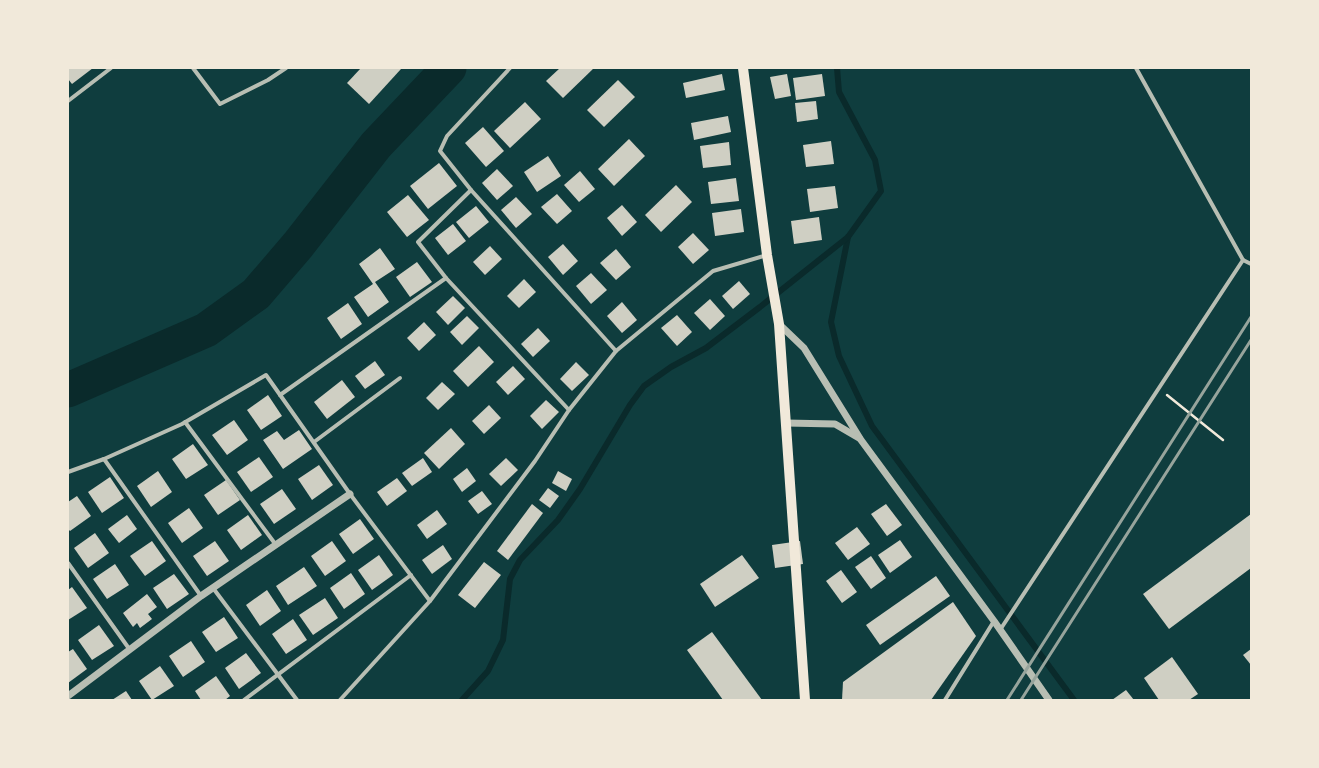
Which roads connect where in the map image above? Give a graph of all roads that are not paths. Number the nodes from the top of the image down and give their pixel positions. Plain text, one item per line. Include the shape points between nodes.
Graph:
1 (111, 68) edge
2 (193, 68) edge
3 (286, 68) edge
4 (510, 68) edge
5 (743, 68) edge
6 (1136, 68) edge
7 (68, 101) edge
8 (470, 190) junction
9 (767, 255) junction
10 (1243, 260) junction
11 (1251, 264) edge
12 (446, 278) junction
13 (779, 324) junction
14 (616, 351) junction
15 (400, 378) dead end
16 (280, 395) junction
17 (570, 410) junction
18 (185, 422) junction
19 (786, 423) junction
20 (861, 440) junction
21 (314, 442) junction
22 (104, 459) junction
23 (68, 472) edge
24 (350, 494) junction
25 (276, 545) junction
26 (68, 563) edge
27 (411, 575) junction
28 (212, 588) junction
29 (201, 596) junction
30 (430, 601) junction
31 (994, 621) junction
32 (1000, 630) junction
33 (130, 650) junction
34 (278, 675) junction
35 (68, 696) edge
36 (244, 700) edge
37 (297, 700) edge
38 (340, 700) edge
39 (805, 700) edge
40 (945, 700) edge
41 (1049, 700) edge

1 - 7 street
2 - 3 street via 220,104
4 - 8 street via 447,136 440,151
5 - 9 main road
6 - 10 street
8 - 12 street via 418,242
8 - 14 street
9 - 13 main road
9 - 14 street via 713,271
10 - 11 street
10 - 32 street
12 - 16 street
12 - 17 street
13 - 19 main road
13 - 20 street via 804,348
14 - 17 street
15 - 21 street
16 - 18 street via 266,375
16 - 21 street
17 - 30 street
18 - 22 street
18 - 25 street
19 - 20 street via 835,424
19 - 39 main road
20 - 31 street
21 - 24 street
22 - 23 street
22 - 29 street
24 - 25 street
24 - 27 street
25 - 28 street
26 - 33 street
27 - 30 street
27 - 34 street
28 - 29 street
28 - 34 street
29 - 33 street
30 - 38 street
31 - 32 street
31 - 40 street
32 - 41 street
33 - 35 street
34 - 36 street
34 - 37 street

